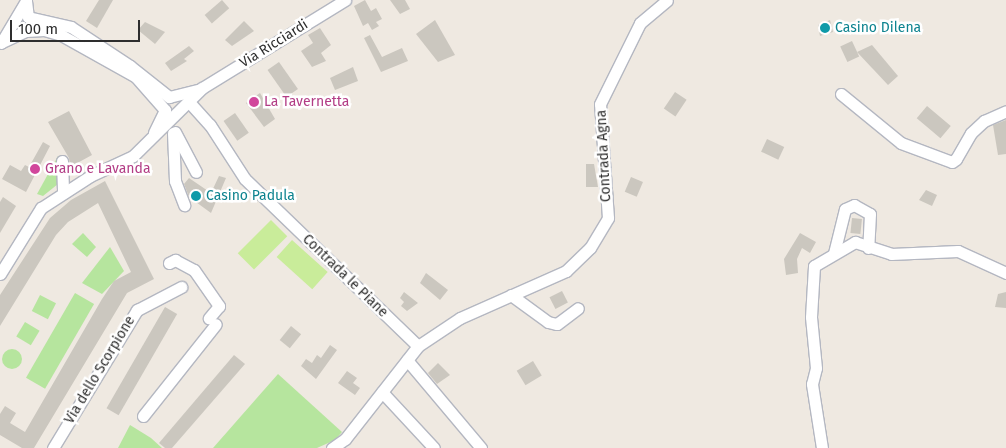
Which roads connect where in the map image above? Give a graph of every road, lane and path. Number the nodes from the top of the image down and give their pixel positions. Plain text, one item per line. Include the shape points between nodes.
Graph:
1 (26, 0) edge
2 (345, 0) edge
3 (667, 0) edge
4 (1, 43) edge
5 (202, 88) junction
6 (841, 94) dead end
7 (169, 97) junction
8 (189, 102) junction
9 (166, 110) junction
10 (1006, 111) edge
11 (178, 113) junction
12 (151, 139) junction
13 (62, 161) dead end
14 (196, 172) dead end
15 (63, 193) junction
16 (184, 205) dead end
17 (868, 248) junction
18 (834, 253) junction
19 (169, 263) dead end
20 (1006, 273) edge
21 (0, 274) edge
22 (181, 287) dead end
23 (511, 295) junction
24 (578, 308) dead end
25 (418, 346) junction
26 (407, 360) junction
27 (382, 392) junction
28 (142, 416) dead end
29 (349, 443) edge
30 (53, 448) edge
31 (332, 448) edge
32 (434, 448) edge
33 (481, 448) edge
34 (822, 448) edge

1 - 4 street
1 - 7 street via 28,17 70,27 130,66
2 - 5 street, Via Ricciardi
3 - 23 street, Contrada Agna via 640,23 600,104 608,218 590,248 566,271
4 - 9 street via 26,31 44,30 61,35 136,77
5 - 7 street
5 - 8 street
6 - 10 street via 896,140 952,162 971,133 984,121
7 - 9 street via 165,103
7 - 11 street via 176,96 182,101
8 - 11 street
8 - 25 street, Contrada le Piane via 210,125 245,178
9 - 11 street via 171,114
9 - 12 street
11 - 12 street
12 - 15 street via 133,156
13 - 15 street
14 - 16 street via 174,132 175,181
15 - 21 street via 41,208
17 - 18 street via 854,242
17 - 18 street via 870,214 854,205 845,209
17 - 20 street via 892,254 958,251
18 - 34 street via 814,266 812,276 811,336 816,368 812,384
19 - 28 street via 175,260 194,270 219,306 212,321
22 - 30 street, Via dello Scorpione via 137,310
23 - 24 street via 548,322 557,324
23 - 25 street, Contrada Agna via 460,318
25 - 26 street
26 - 27 street
26 - 33 street
27 - 29 street
27 - 32 street
29 - 31 street

